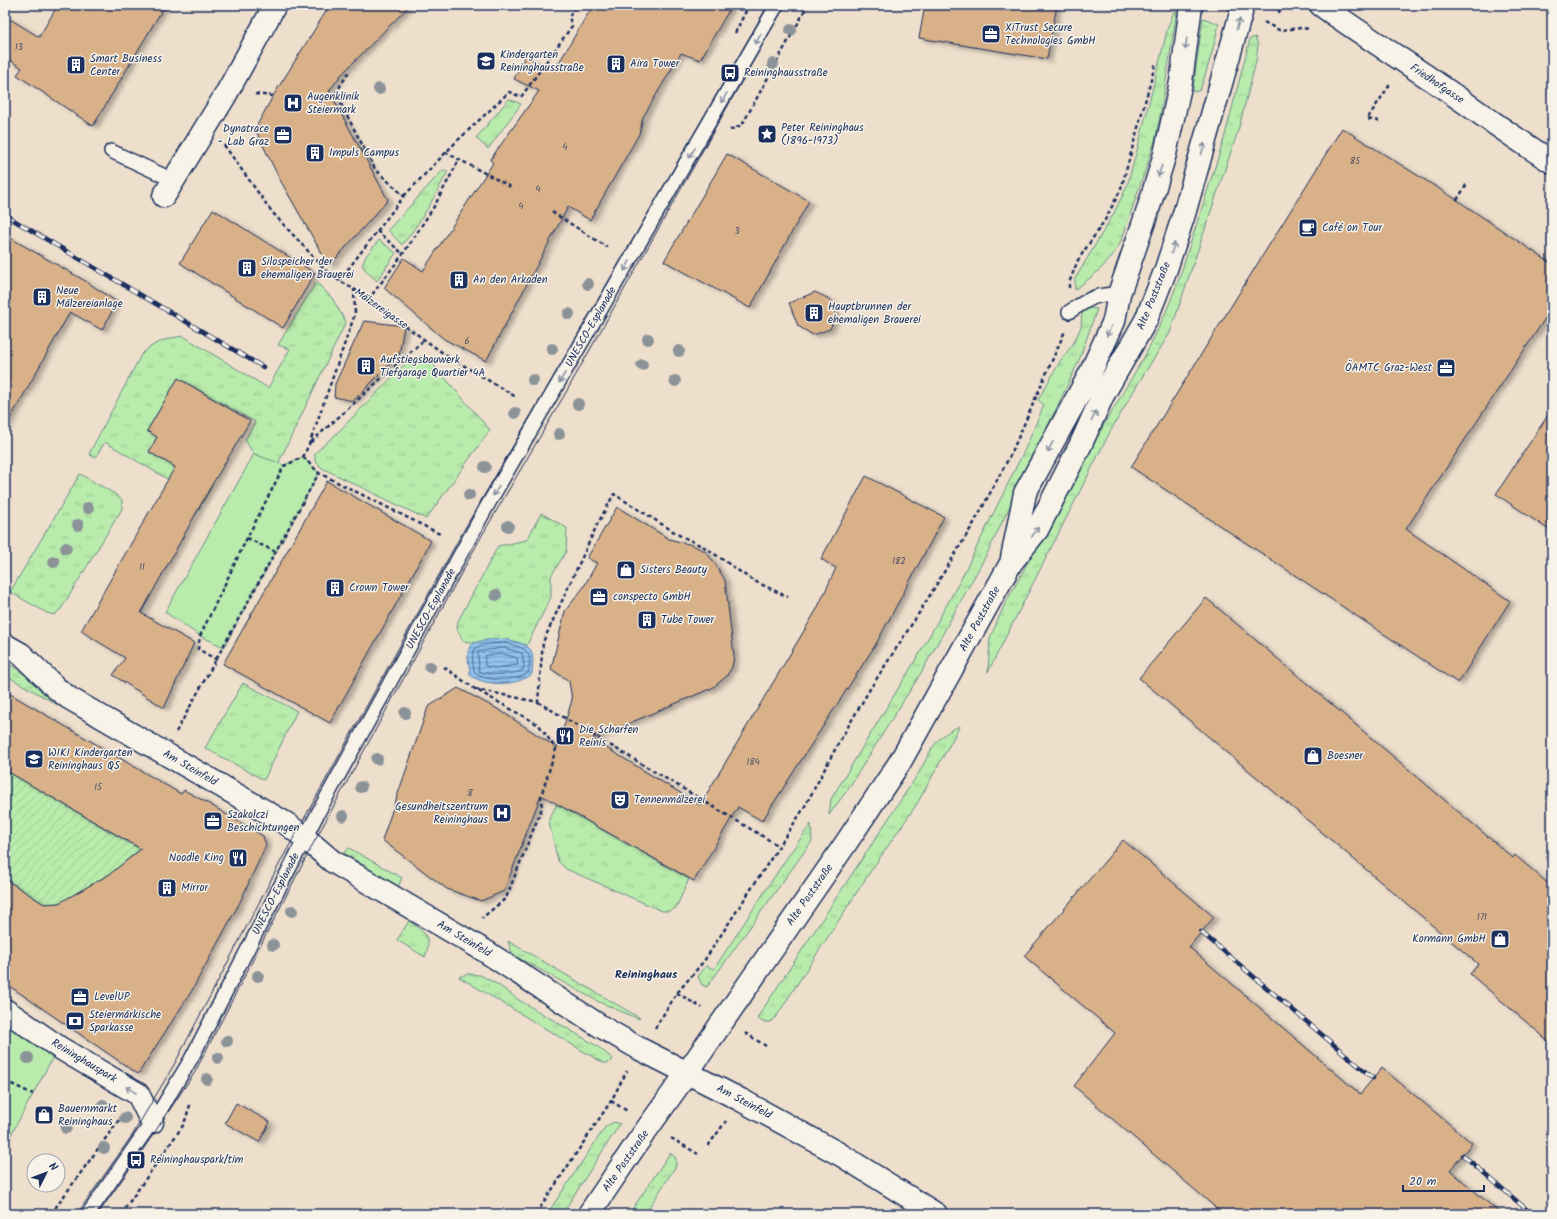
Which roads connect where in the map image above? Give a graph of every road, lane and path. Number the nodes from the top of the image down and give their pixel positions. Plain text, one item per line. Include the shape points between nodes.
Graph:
1 (275, 5) edge
2 (576, 5) edge
3 (777, 5) edge
4 (808, 5) edge
5 (1191, 5) edge
6 (1241, 5) edge
7 (1280, 5) edge
8 (1321, 5) edge
9 (1279, 13) dead end
10 (1262, 20) dead end
11 (1279, 30) dead end
12 (1158, 55) dead end
13 (350, 70) dead end
14 (1391, 82) dead end
15 (250, 91) dead end
16 (273, 96) dead end
17 (1379, 121) dead end
18 (207, 124) junction
19 (694, 150) junction
20 (111, 152) dead end
21 (445, 152) junction
22 (459, 160) junction
23 (1552, 162) edge
24 (1468, 182) dead end
25 (510, 187) dead end
26 (169, 188) joint
27 (404, 196) junction
28 (1457, 200) dead end
29 (552, 212) dead end
30 (377, 231) junction
31 (607, 247) dead end
32 (403, 254) junction
33 (339, 281) junction
34 (354, 289) junction
35 (1119, 294) junction
36 (368, 300) junction
37 (1069, 312) junction
38 (425, 339) junction
39 (516, 397) dead end
40 (310, 442) junction
41 (303, 457) junction
42 (319, 473) junction
43 (442, 535) dead end
44 (247, 538) junction
45 (276, 552) junction
46 (1012, 563) junction
47 (788, 597) dead end
48 (5, 645) edge
49 (217, 660) junction
50 (444, 667) dead end
51 (475, 689) junction
52 (538, 702) junction
53 (175, 734) dead end
54 (305, 838) junction
55 (780, 846) junction
56 (482, 918) dead end
57 (677, 993) junction
58 (695, 1004) dead end
59 (5, 1010) edge
60 (662, 1019) dead end
61 (750, 1036) dead end
62 (766, 1046) dead end
63 (687, 1073) junction
64 (624, 1076) dead end
65 (5, 1081) edge
66 (33, 1094) dead end
67 (138, 1094) junction
68 (152, 1122) junction
69 (51, 1214) edge
70 (88, 1214) edge
71 (536, 1214) edge
72 (589, 1214) edge
73 (936, 1214) edge

1 - 18 main road
2 - 21 path via 569,17 572,26 521,97 509,92
3 -> 19 lane, UNESCO-Esplanade
4 - 19 path via 742,125
5 -> 35 main road, Alte Poststraße via 1181,82 1165,154
46 -> 6 main road, Alte Poststraße via 1037,530 1103,395 1146,320 1186,207 1239,20
7 - 9 path
8 - 23 main road, Friedhofgasse
10 - 11 path
12 - 37 path via 1121,189 1105,220 1078,260 1069,283
13 - 27 path via 336,94 375,169
14 - 17 path via 1367,119
15 - 16 path via 254,94
18 - 26 main road
18 - 33 path, Mälzereigasse via 272,212 331,276
19 -> 54 lane, UNESCO-Esplanade via 486,508
20 - 26 lane
21 - 22 path
21 - 27 path
22 - 25 path
22 - 32 path via 435,205
24 - 28 path
27 - 30 path
29 - 31 path
30 - 32 path
30 - 33 path
32 - 36 path
33 - 34 path, Mälzereigasse
34 - 36 path, Mälzereigasse
34 - 40 path via 355,314
35 - 37 lane via 1102,294
35 -> 46 main road, Alte Poststraße via 1114,321 1090,374 1025,493
36 - 38 path, Mälzereigasse
37 - 55 path via 1067,326 1011,454 977,516 870,689
38 - 39 path, Mälzereigasse via 443,353
38 - 40 path
40 - 41 path
41 - 42 path
41 - 44 path via 284,466
42 - 43 path
42 - 45 path
44 - 45 path
44 - 49 path via 200,636 198,649
45 - 49 path
46 - 63 main road, Alte Poststraße via 900,762
47 - 52 path via 752,580 706,548 679,535 614,494 543,642
48 - 54 main road, Am Steinfeld via 21,654 69,698 287,824
49 - 53 path
50 - 51 path
51 - 52 path
51 - 56 path via 539,725 556,749 541,796 542,808 506,898
52 - 55 path
54 - 63 main road, Am Steinfeld via 332,861 485,951 600,1026
54 - 68 lane, UNESCO-Esplanade via 191,1059
55 - 57 path via 704,960
57 - 58 path
57 - 60 path
67 -> 59 main road, Reininghauspark via 60,1048
61 - 62 path
63 - 72 main road, Alte Poststraße
63 - 73 main road, Am Steinfeld via 841,1155
64 - 71 path via 611,1101
65 - 66 path
67 - 68 main road
67 - 69 path
68 - 70 lane, UNESCO-Esplanade

